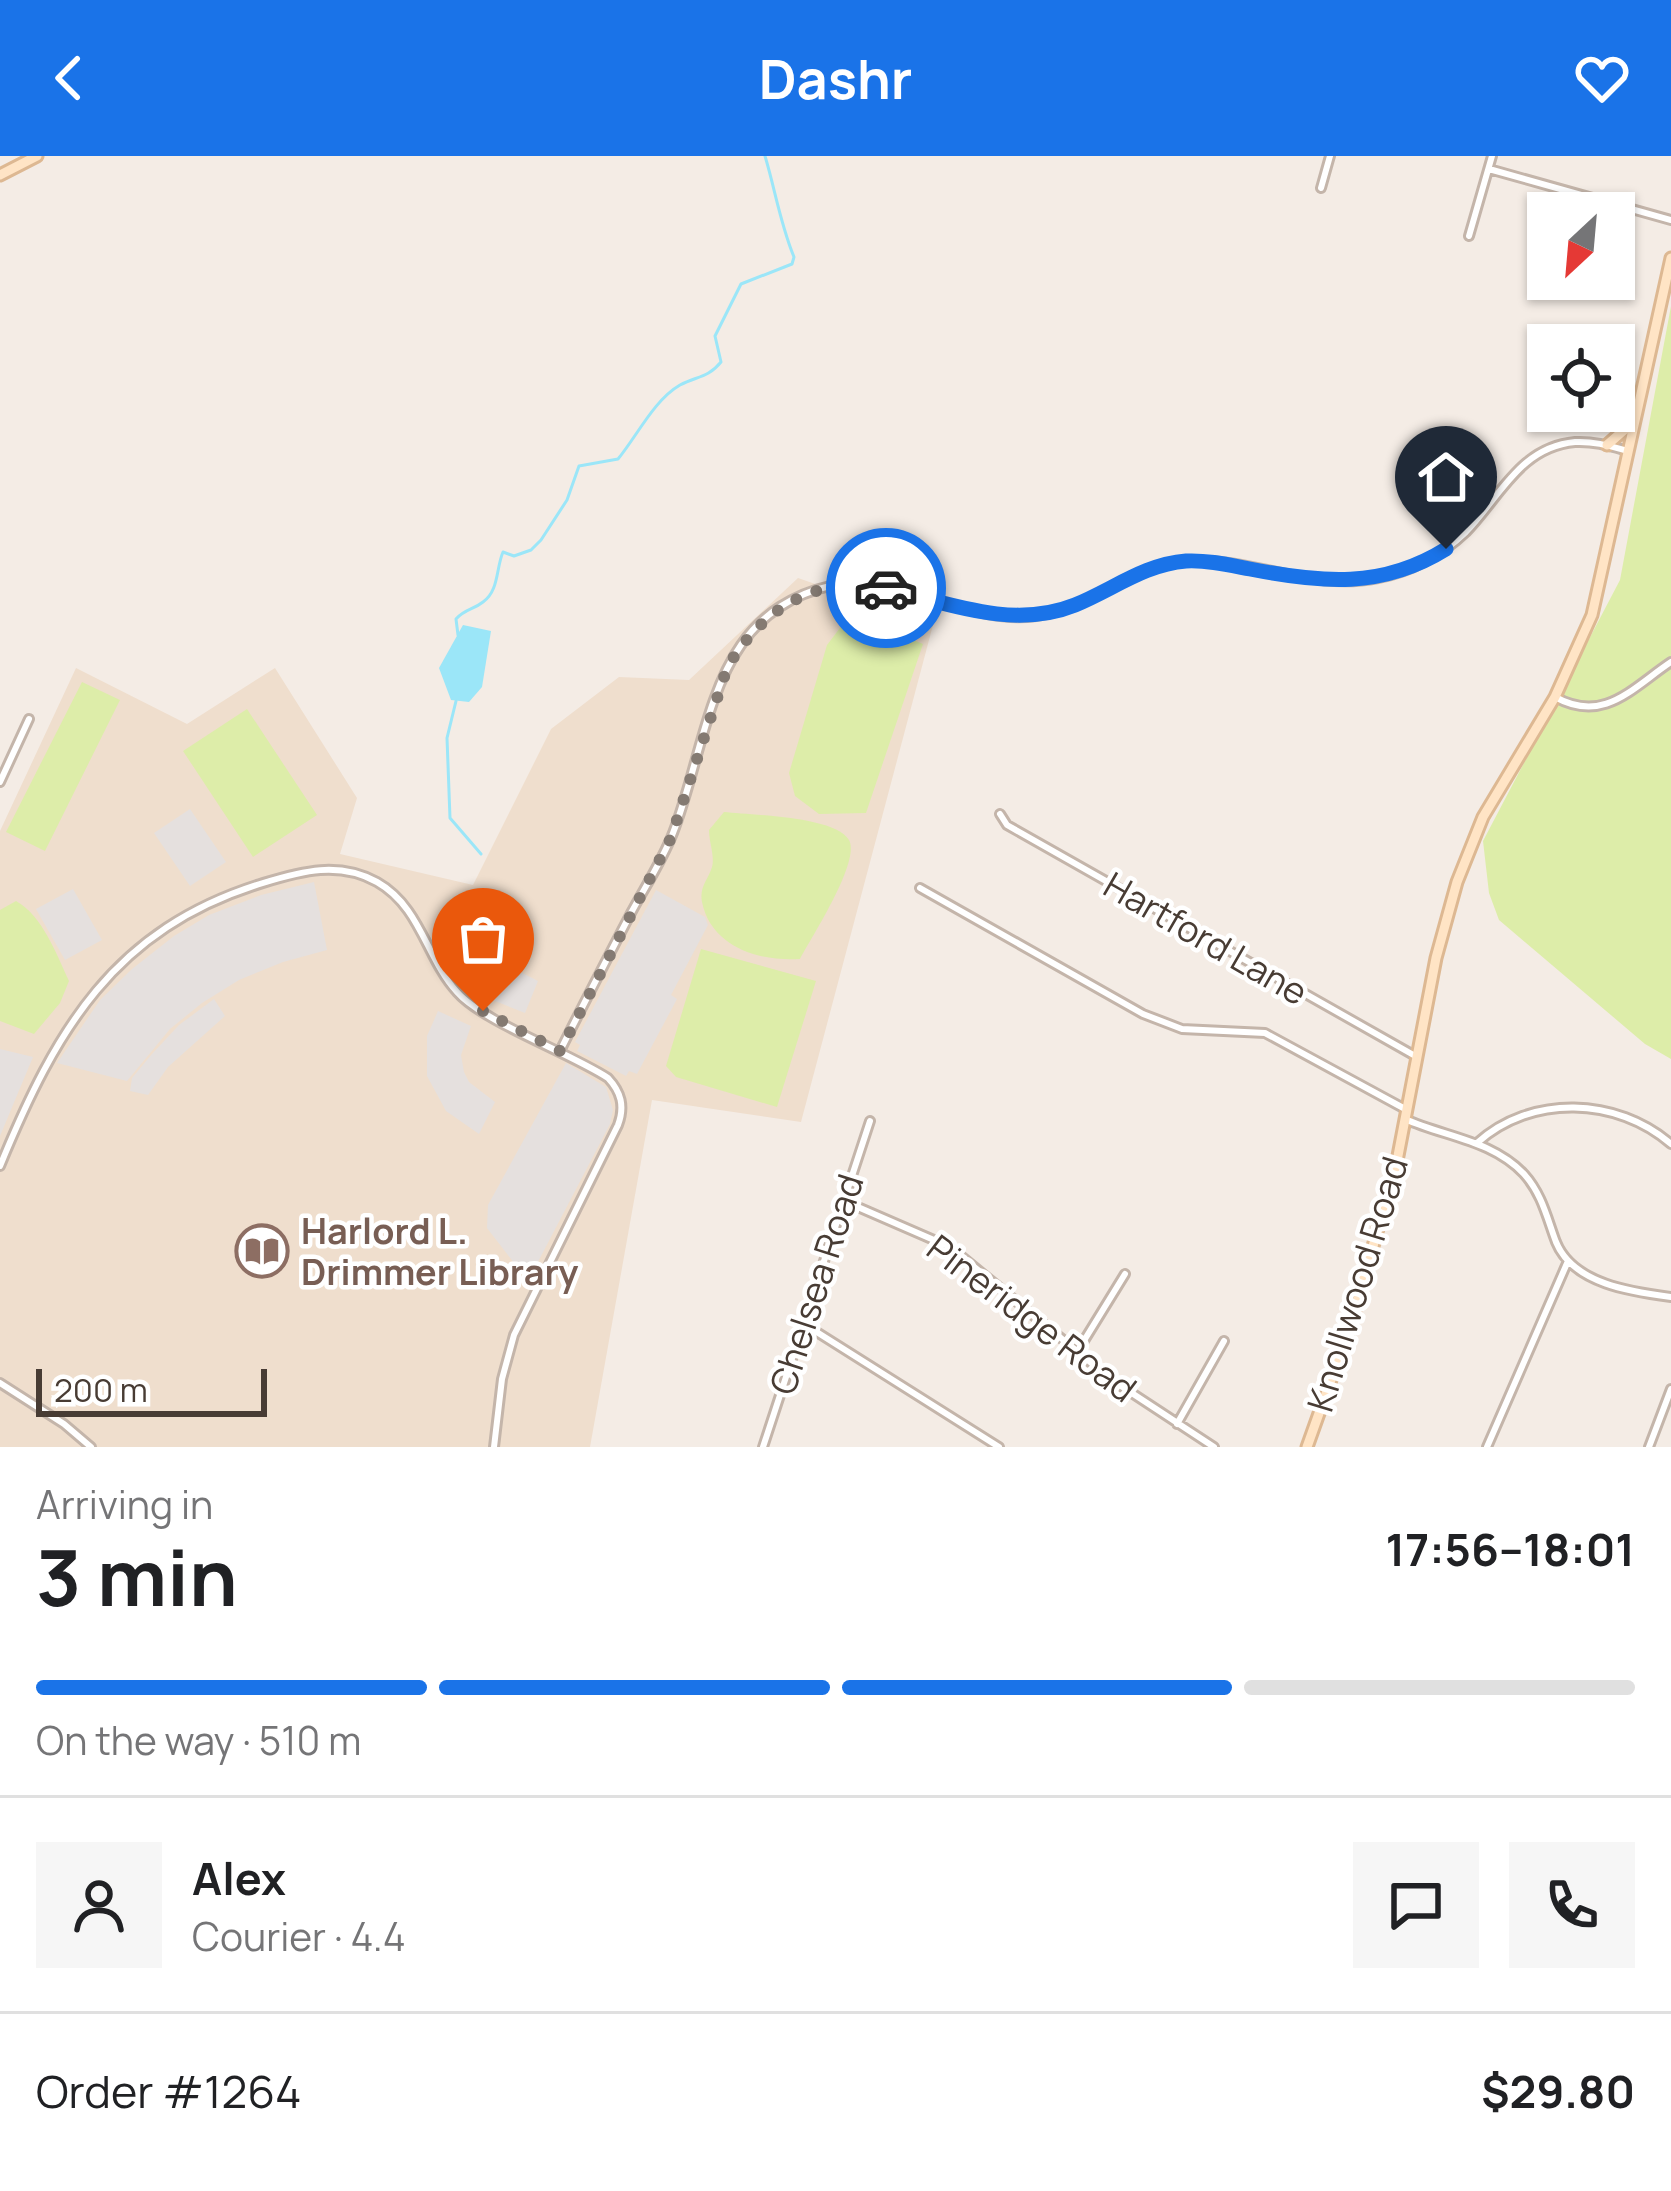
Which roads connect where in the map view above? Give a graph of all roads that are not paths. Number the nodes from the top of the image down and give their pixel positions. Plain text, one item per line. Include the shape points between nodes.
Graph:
1 (37, 156) edge
2 (1330, 156) edge
3 (1492, 156) edge
4 (1489, 169) junction
5 (1, 173) edge
6 (1321, 188) dead end
7 (1671, 220) edge
8 (1469, 236) dead end
9 (1671, 258) edge
10 (1635, 420) edge
11 (1622, 432) edge
12 (1632, 432) edge
13 (1607, 445) junction
14 (1628, 451) junction
15 (1671, 662) edge
16 (1556, 697) junction
17 (29, 718) dead end
18 (0, 782) edge
19 (1000, 814) dead end
20 (920, 888) dead end
21 (560, 1051) junction
22 (1417, 1057) junction
23 (1406, 1115) junction
24 (870, 1121) dead end
25 (1477, 1143) junction
26 (1671, 1144) edge
27 (0, 1166) edge
28 (844, 1201) junction
29 (1568, 1261) junction
30 (1125, 1274) dead end
31 (1671, 1297) edge
32 (804, 1324) junction
33 (1224, 1341) dead end
34 (1077, 1352) junction
35 (0, 1383) edge
36 (1671, 1389) edge
37 (1177, 1424) junction
38 (91, 1447) edge
39 (494, 1447) edge
40 (763, 1447) edge
41 (999, 1447) edge
42 (1214, 1447) edge
43 (1306, 1447) edge
44 (1487, 1447) edge
45 (1648, 1447) edge

1 - 5 main road
2 - 6 street
3 - 4 street
4 - 7 street
4 - 8 street
9 - 10 main road, Knollwood Road
11 - 13 main road
12 - 14 main road, Knollwood Road
13 - 14 street
13 - 21 street via 1570,442 1533,456 1446,549 1384,577 1325,583 1187,561 1034,616 854,584 786,603 754,627 727,668 671,838
14 - 16 main road, Knollwood Road via 1592,615
15 - 16 street via 1605,704 1586,709
16 - 22 main road, Knollwood Road via 1470,845 1446,916
17 - 18 street
19 - 22 street, Hartford Lane
20 - 23 street via 1143,1014 1182,1029 1265,1033
21 - 27 street via 458,993 392,892 362,875 313,869 199,909 115,970 57,1041
21 - 39 street via 616,1085 622,1116 514,1335
22 - 23 main road, Knollwood Road
23 - 25 street, Knollwood Road
23 - 43 main road, Knollwood Road via 1364,1284
24 - 28 street, Chelsea Road
25 - 26 street via 1521,1115 1574,1106 1635,1120
25 - 29 street, Knollwood Road via 1525,1175
28 - 32 street, Chelsea Road
28 - 34 street, Pineridge Road via 950,1246
29 - 31 street via 1595,1279
29 - 44 street
30 - 34 street
32 - 40 street, Chelsea Road
32 - 41 street
33 - 37 street
34 - 37 street, Pineridge Road
35 - 38 street
36 - 45 street
37 - 42 street, Pineridge Road

